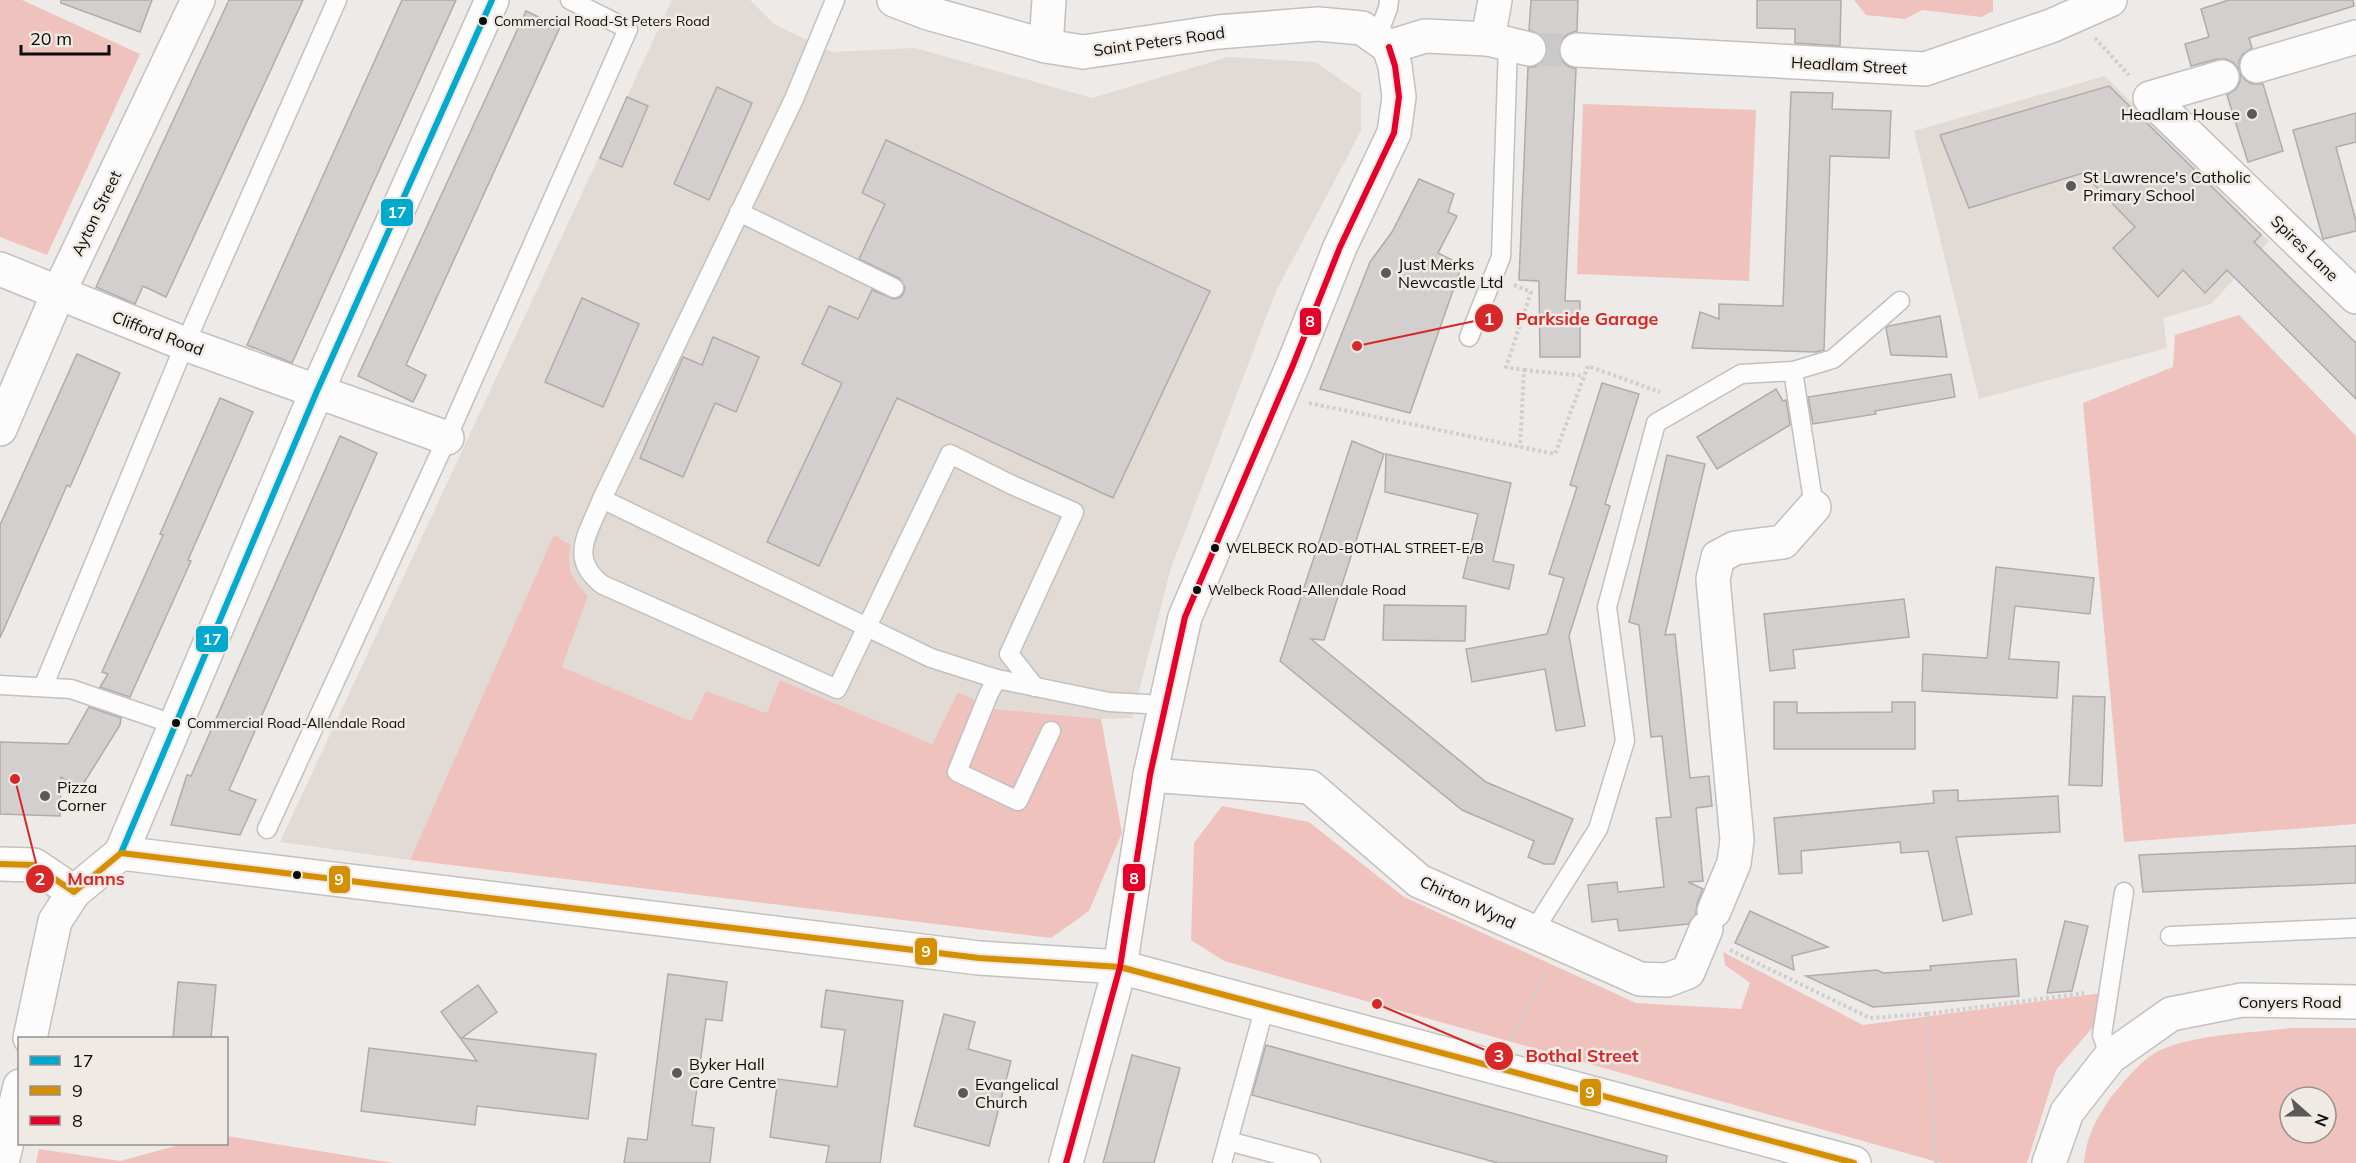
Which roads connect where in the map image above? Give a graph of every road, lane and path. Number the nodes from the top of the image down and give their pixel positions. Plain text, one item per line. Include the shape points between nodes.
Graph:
1 (198, 0) edge
2 (337, 0) edge
3 (492, 0) edge
4 (570, 0) edge
5 (835, 0) edge
6 (894, 0) edge
7 (1049, 0) edge
8 (1389, 0) edge
9 (1495, 0) edge
10 (2110, 0) edge
11 (2075, 16) junction
12 (2356, 37) edge
13 (1383, 42) junction
14 (1509, 44) junction
15 (1046, 46) junction
16 (1577, 50) tunnel mouth
17 (2257, 66) dead end
18 (2222, 77) dead end
19 (2150, 98) junction
20 (739, 212) junction
21 (0, 269) edge
22 (1494, 276) junction
23 (894, 288) dead end
24 (58, 294) junction
25 (2356, 297) edge
26 (1900, 301) dead end
27 (1469, 336) dead end
28 (185, 344) junction
29 (1524, 370) junction
30 (1793, 371) junction
31 (1584, 376) junction
32 (317, 391) junction
33 (1279, 397) junction
34 (1691, 403) junction
35 (0, 429) edge
36 (447, 438) junction
37 (1520, 447) junction
38 (602, 499) junction
39 (1814, 507) joint
40 (865, 626) junction
41 (997, 679) junction
42 (0, 685) edge
43 (43, 687) junction
44 (1035, 687) junction
45 (1165, 705) junction
46 (174, 724) junction
47 (1051, 731) dead end
48 (1150, 775) junction
49 (267, 829) dead end
50 (121, 853) junction
51 (0, 864) edge
52 (74, 892) junction
53 (2124, 892) dead end
54 (1708, 926) junction
55 (2356, 928) edge
56 (2170, 936) dead end
57 (1546, 938) junction
58 (1120, 967) junction
59 (2109, 990) junction
60 (2356, 1002) edge
61 (1265, 1005) junction
62 (1927, 1014) junction
63 (30, 1037) edge
64 (2110, 1056) junction
65 (1497, 1068) junction
66 (18, 1095) edge
67 (1228, 1141) junction
68 (1815, 1158) edge
69 (2, 1163) edge
70 (1065, 1163) edge
71 (1222, 1163) edge
72 (1311, 1163) edge
73 (1854, 1163) edge
74 (1936, 1163) edge
75 (2049, 1163) edge

1 - 24 street, Ayton Street
2 - 28 lane
3 - 32 street
4 - 36 lane via 628,29
5 - 20 lane via 794,99
6 - 15 street, Saint Peters Road
7 - 15 street
8 - 13 lane
9 - 14 street
10 - 11 street, Headlam Street
11 - 16 street, Headlam Street via 1925,69
11 - 19 path
12 - 17 street
13 - 14 street via 1425,36
13 - 15 street, Saint Peters Road via 1362,28 1318,24 1218,32 1083,52
13 - 33 street via 1395,66 1400,97 1394,133 1340,247
14 - 22 lane via 1501,257
18 - 19 street
19 - 25 street, Spires Lane
20 - 23 lane
20 - 38 lane
21 - 24 street, Clifford Road
22 - 27 lane
22 - 29 path via 1531,292 1506,367
24 - 28 street, Clifford Road
24 - 35 street, Ayton Street
26 - 30 lane via 1833,359
28 - 32 street, Clifford Road
28 - 43 lane
29 - 31 path
29 - 37 path
30 - 34 lane via 1741,374
30 - 39 lane
31 - 34 path via 1588,366
31 - 37 path via 1555,454
32 - 36 street, Clifford Road
32 - 46 street
33 - 37 path
33 - 45 street via 1185,616
34 - 57 lane via 1656,423 1606,607 1625,741 1598,830
36 - 49 lane
38 - 40 lane
38 - 40 lane via 582,549 589,574 603,585 837,689
39 - 54 street, Chirton Wynd via 1783,542 1735,548 1718,557 1713,579 1737,840 1734,864
40 - 41 lane via 931,658
40 - 44 lane via 950,453 1074,512 1009,654
41 - 44 lane
41 - 47 lane via 957,772 1018,801
42 - 43 lane
43 - 46 lane via 71,689
44 - 45 lane via 1109,702
45 - 48 street
46 - 50 street
48 - 57 street, Chirton Wynd via 1310,788 1419,881
48 - 58 street
50 - 52 street
50 - 58 street via 979,958
51 - 52 street via 34,865
52 - 63 street via 56,921
53 - 59 lane
54 - 57 street, Chirton Wynd via 1688,972 1667,980 1640,979
54 - 62 path via 1870,1018
55 - 56 lane
57 - 65 path
58 - 61 street
58 - 70 street
59 - 62 path
59 - 64 lane via 2102,1035
60 - 64 street, Conyers Road via 2242,1000 2171,1014
61 - 65 street
61 - 67 lane
62 - 74 path
64 - 75 street, Conyers Road via 2067,1112
65 - 68 street
66 - 69 street
67 - 71 lane
67 - 72 lane
68 - 73 street

